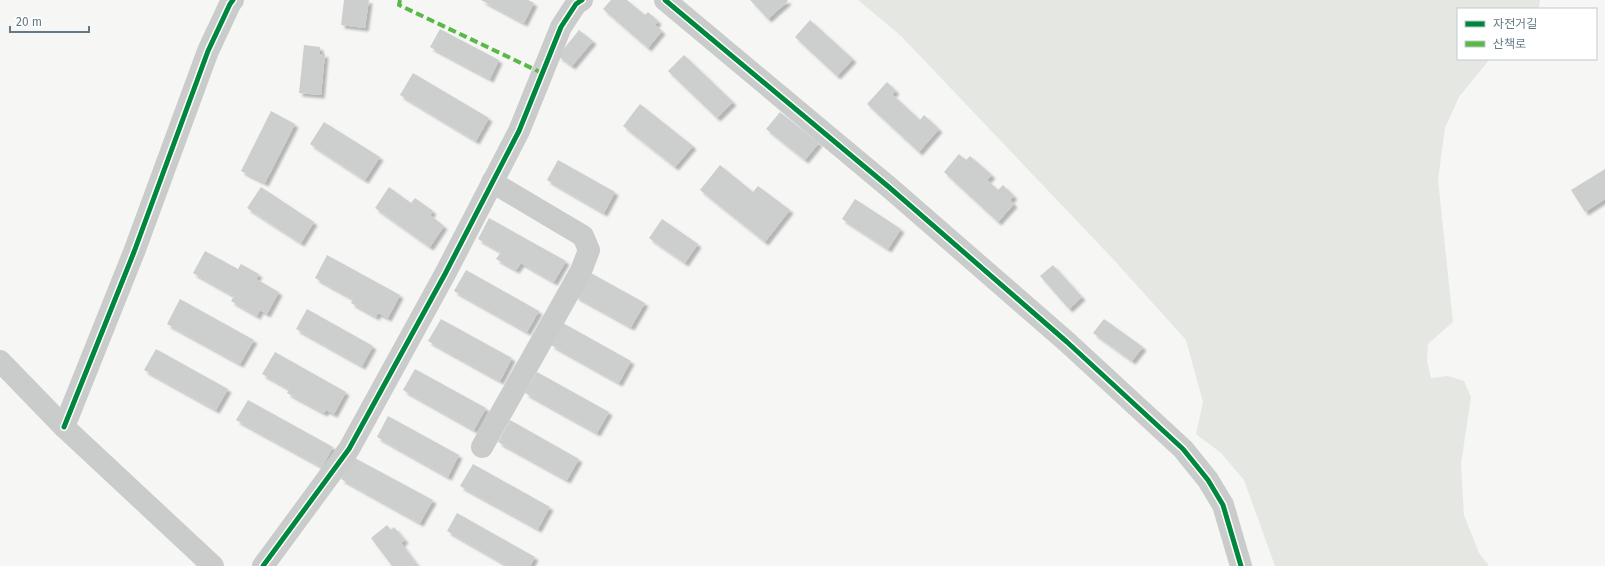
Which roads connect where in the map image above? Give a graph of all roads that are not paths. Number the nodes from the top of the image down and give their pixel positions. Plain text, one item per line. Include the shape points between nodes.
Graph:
1 (233, 0) edge
2 (582, 0) edge
3 (665, 0) edge
4 (492, 182) junction
5 (0, 361) edge
6 (64, 427) junction
7 (482, 447) dead end
8 (213, 566) edge
9 (263, 566) edge
10 (1241, 566) edge

1 - 6 street via 208,51 134,252
2 - 4 street via 576,4 561,26 519,131
3 - 10 street via 896,193 1067,342 1183,449 1208,480 1223,505
4 - 7 street via 583,236 589,250 581,271
4 - 9 street via 445,274 349,449
5 - 6 street
6 - 8 street

